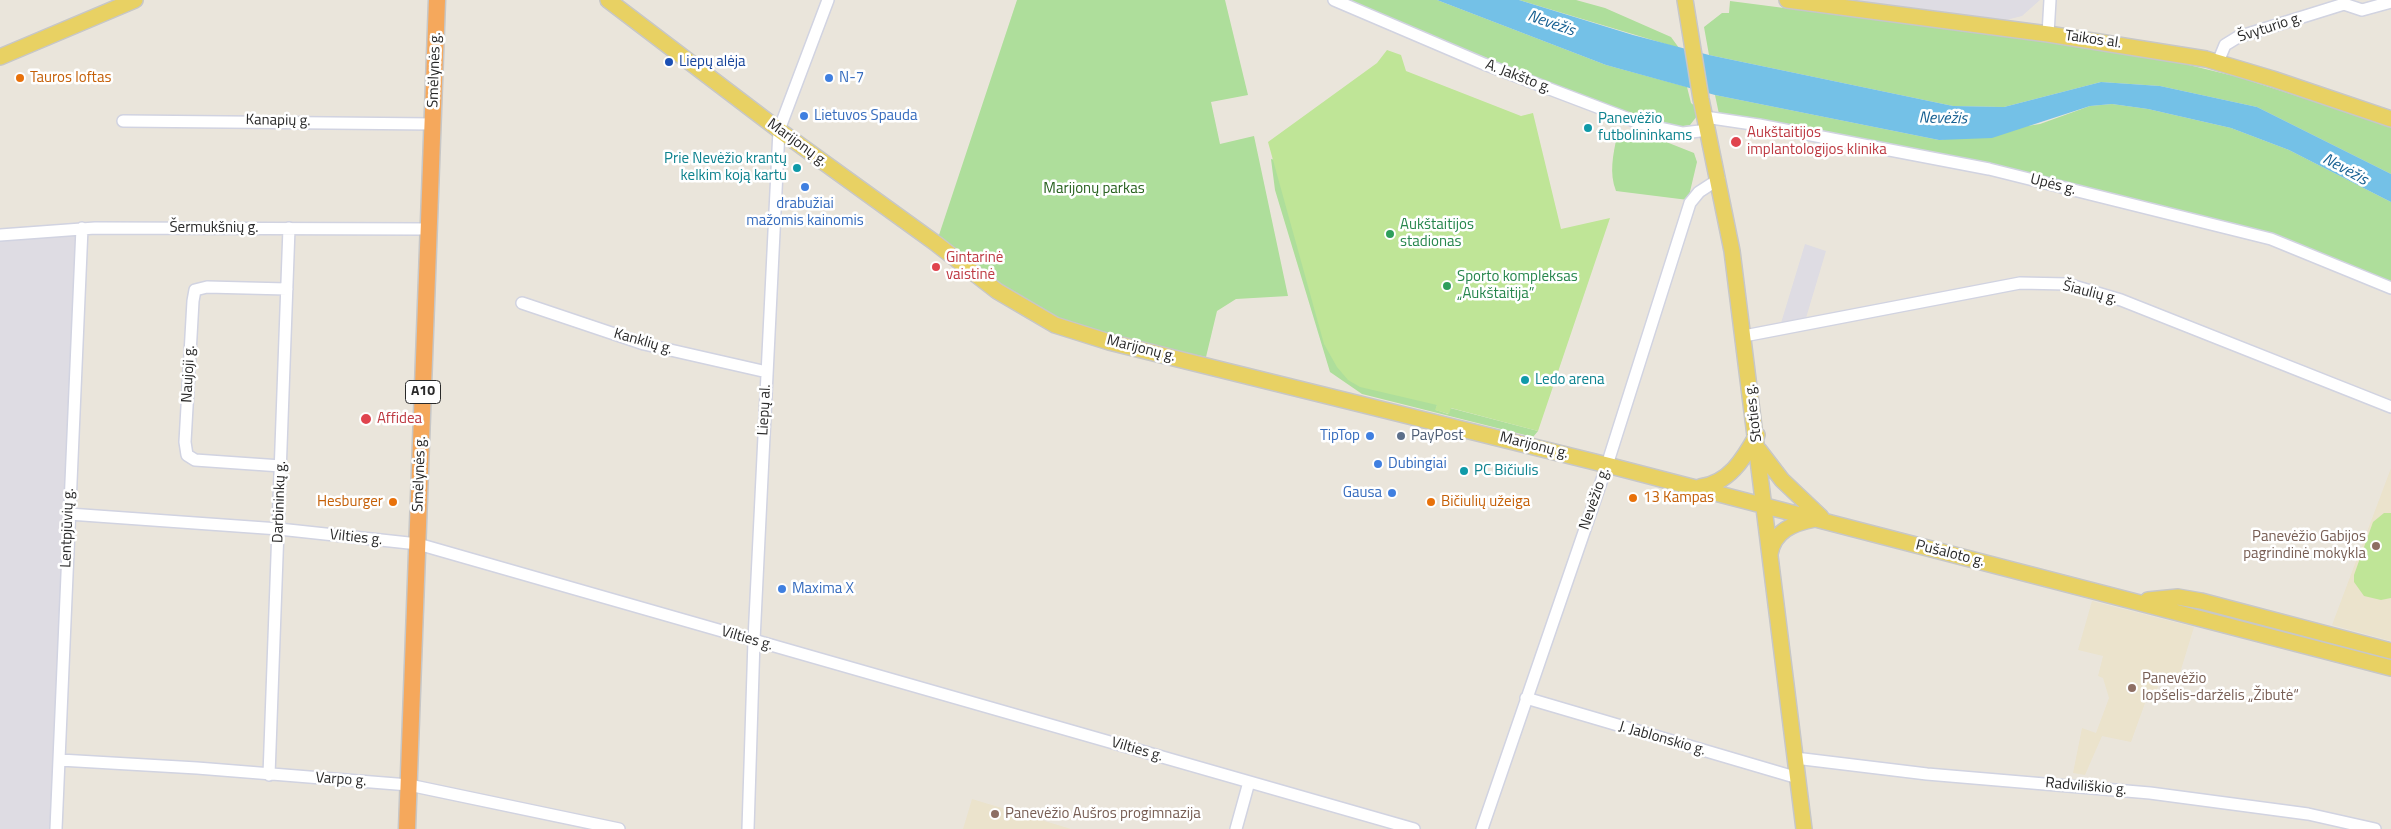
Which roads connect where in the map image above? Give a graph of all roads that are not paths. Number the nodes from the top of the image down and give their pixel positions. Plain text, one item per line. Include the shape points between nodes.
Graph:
1 (136, 0) edge
2 (437, 0) edge
3 (608, 0) edge
4 (828, 0) edge
5 (1334, 0) edge
6 (1685, 0) edge
7 (1787, 0) edge
8 (2050, 0) edge
9 (2391, 2) edge
10 (2048, 34) junction
11 (0, 57) edge
12 (2218, 62) junction
13 (2391, 119) edge
14 (123, 121) dead end
15 (1707, 123) junction
16 (433, 124) junction
17 (779, 130) junction
18 (1719, 179) junction
19 (82, 228) junction
20 (289, 228) junction
21 (429, 230) junction
22 (0, 235) edge
23 (287, 288) junction
24 (2391, 288) edge
25 (522, 303) dead end
26 (1744, 336) junction
27 (767, 372) junction
28 (2391, 407) edge
29 (1757, 442) junction
30 (1607, 465) junction
31 (281, 466) junction
32 (1696, 488) junction
33 (1764, 505) junction
34 (69, 514) junction
35 (1822, 520) junction
36 (279, 529) junction
37 (418, 544) junction
38 (1769, 556) junction
39 (2136, 601) junction
40 (754, 640) junction
41 (2391, 651) edge
42 (2391, 668) edge
43 (1526, 698) junction
44 (1795, 758) junction
45 (60, 760) junction
46 (269, 775) junction
47 (1798, 778) junction
48 (1249, 782) junction
49 (409, 785) junction
50 (56, 829) edge
51 (407, 829) edge
52 (619, 829) edge
53 (748, 829) edge
54 (1236, 829) edge
55 (1414, 829) edge
56 (1482, 829) edge
57 (1804, 829) edge
58 (2375, 829) edge

1 - 11 main road
2 - 16 highway, Smėlynės g. / A10
3 - 17 main road, Marijonų g.
4 - 17 street, Liepų al.
5 - 15 street, A. Jakšto g. via 1484,64 1642,124 1683,133
6 - 15 main road, Stoties g.
7 - 10 main road, Taikos al.
8 - 10 street
9 - 12 street, Švyturio g. via 2362,10 2344,4 2238,37 2225,45
10 - 12 main road, Taikos al.
12 - 13 main road, Taikos al.
14 - 16 street, Kanapių g.
15 - 18 main road, Stoties g.
15 - 24 street, Upės g. via 1759,125 1989,169 2271,239
16 - 21 highway, Smėlynės g. / A10
17 - 27 street, Liepų al.
17 - 30 main road, Marijonų g. via 997,291 1055,325 1109,342
18 - 26 main road, Stoties g.
18 - 30 street, Nevėžio g. via 1699,192 1690,203
19 - 20 street, Šermukšnių g.
19 - 22 street, Šermukšnių g.
19 - 34 street, Lentpjūvių g.
20 - 21 street, Šermukšnių g.
20 - 23 street, Darbininkų g.
21 - 37 highway, Smėlynės g. / A10
23 - 31 street, Darbininkų g.
23 - 31 street, Naujoji g. via 206,287 195,290 185,442 187,454 195,460
25 - 27 street, Kanklių g. via 644,344
26 - 28 street, Šiaulių g. via 2020,283 2067,284 2121,300
26 - 29 main road, Stoties g.
27 - 40 street, Liepų al.
29 - 32 main road via 1730,474 1711,486
29 - 33 main road, Stoties g.
29 - 35 main road via 1782,480
30 - 32 main road, Marijonų g.
30 - 43 street, Nevėžio g.
31 - 36 street, Darbininkų g.
32 - 33 main road, Marijonų g.
33 - 35 main road, Pušaloto g.
33 - 38 main road, Stoties g.
34 - 36 street, Vilties g.
34 - 45 street, Lentpjūvių g.
35 - 38 main road via 1800,522 1785,529 1773,542
35 - 39 main road, Pušaloto g.
36 - 37 street, Vilties g.
36 - 46 street, Darbininkų g.
37 - 40 street, Vilties g.
37 - 49 highway, Smėlynės g. / A10
38 - 44 main road, Stoties g.
39 - 41 main road, Pušaloto g. via 2193,600
39 - 42 main road, Pušaloto g.
40 - 48 street, Vilties g.
40 - 53 street, Liepų al.
43 - 47 street, J. Jablonskio g.
43 - 56 street, Nevėžio g.
44 - 47 main road, Stoties g.
44 - 58 street, Radviliškio g. via 1927,774 2150,793 2308,814
45 - 46 street, Varpo g.
45 - 50 street, Lentpjūvių g.
46 - 49 street, Varpo g.
47 - 57 main road, Stoties g.
48 - 54 street
48 - 55 street, Vilties g.
49 - 51 highway, Smėlynės g. / A10
49 - 52 street, Varpo g.

